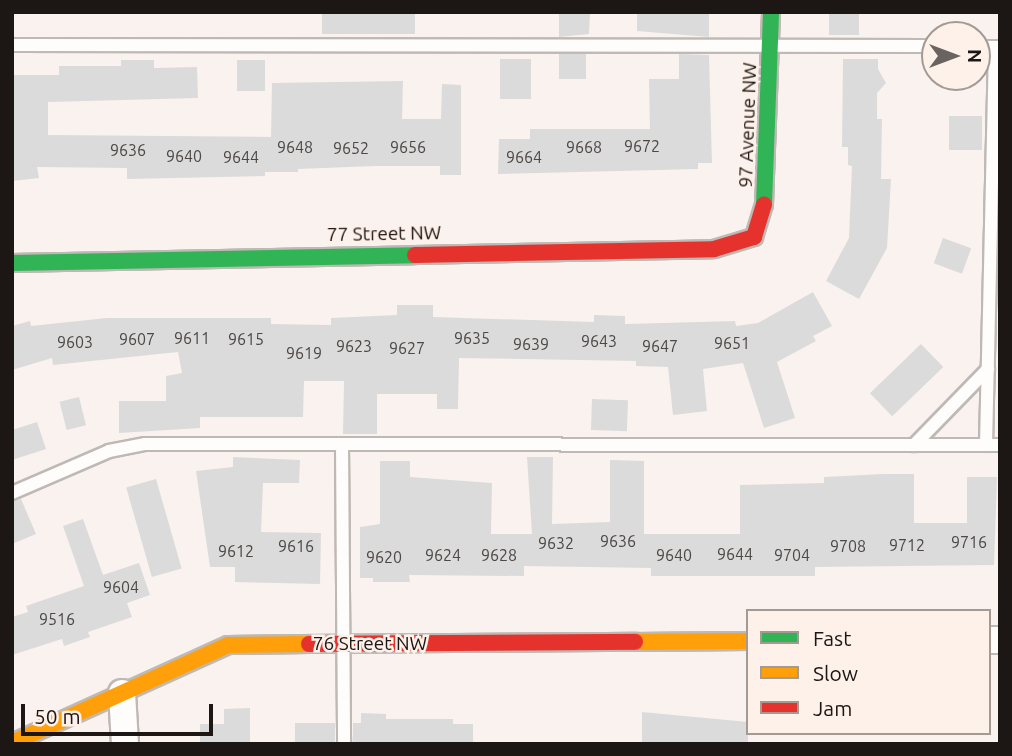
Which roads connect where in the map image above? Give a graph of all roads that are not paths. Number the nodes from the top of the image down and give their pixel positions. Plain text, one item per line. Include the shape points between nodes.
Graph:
1 (771, 12) edge
2 (12, 45) edge
3 (921, 46) edge
4 (771, 47) junction
5 (998, 47) edge
6 (754, 236) joint
7 (12, 262) edge
8 (988, 369) junction
9 (342, 444) junction
10 (914, 445) junction
11 (993, 445) edge
12 (12, 493) edge
13 (746, 641) edge
14 (344, 644) junction
15 (122, 693) junction
16 (12, 743) edge
17 (125, 744) edge
18 (344, 744) edge

1 - 4 street, 97 Avenue NW
2 - 4 lane
3 - 4 lane
4 - 6 street, 97 Avenue NW via 768,194
5 - 8 lane
6 - 7 street, 77 Street NW via 714,249
8 - 10 lane
8 - 11 lane
9 - 10 lane
9 - 12 lane via 145,444 109,451
9 - 14 lane
10 - 11 lane
13 - 14 street, 76 Street NW
14 - 15 street, 76 Street NW via 228,645
14 - 18 lane
15 - 16 street, 76 Street NW
15 - 17 street

